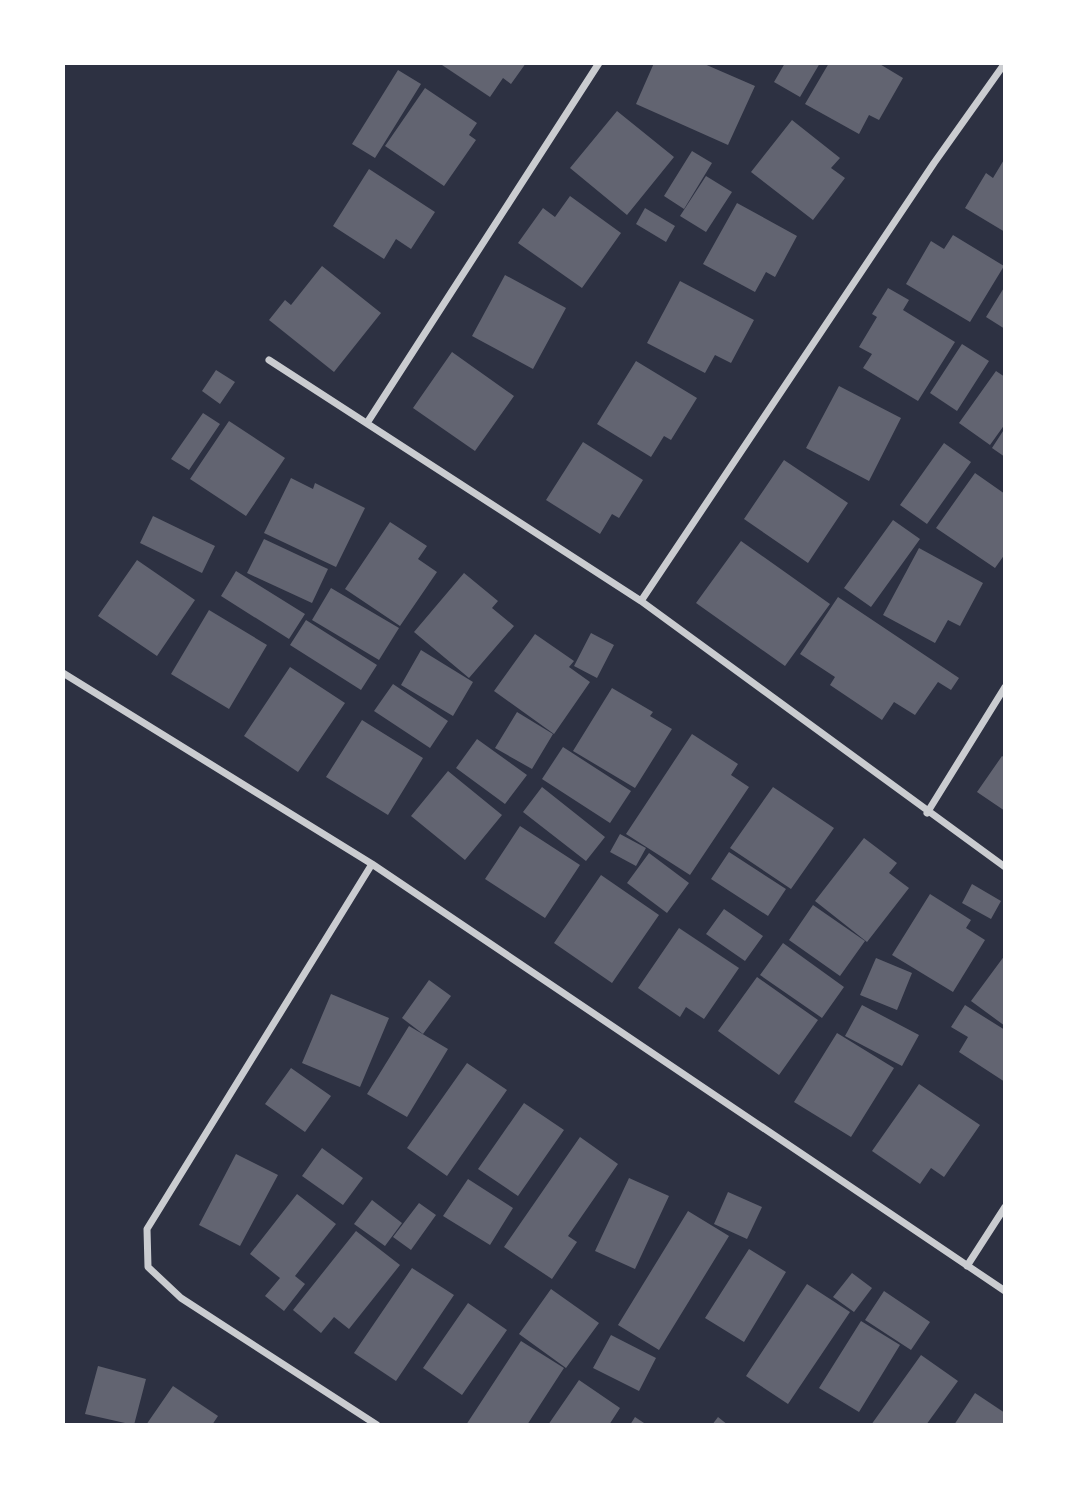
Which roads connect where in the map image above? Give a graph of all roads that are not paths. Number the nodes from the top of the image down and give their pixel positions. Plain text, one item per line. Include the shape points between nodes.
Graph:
1 (599, 63) edge
2 (1005, 63) edge
3 (269, 360) dead end
4 (367, 423) junction
5 (641, 601) junction
6 (63, 673) edge
7 (1005, 687) edge
8 (928, 813) junction
9 (372, 864) junction
10 (1005, 867) edge
11 (1005, 1207) edge
12 (967, 1266) junction
13 (1005, 1291) edge
14 (377, 1425) edge

1 - 4 street
2 - 5 street
3 - 4 street
4 - 5 street
5 - 8 street
6 - 9 street
7 - 8 street
8 - 10 street
9 - 12 street
9 - 14 street via 147,1229 148,1268 181,1298
11 - 12 street
12 - 13 street

